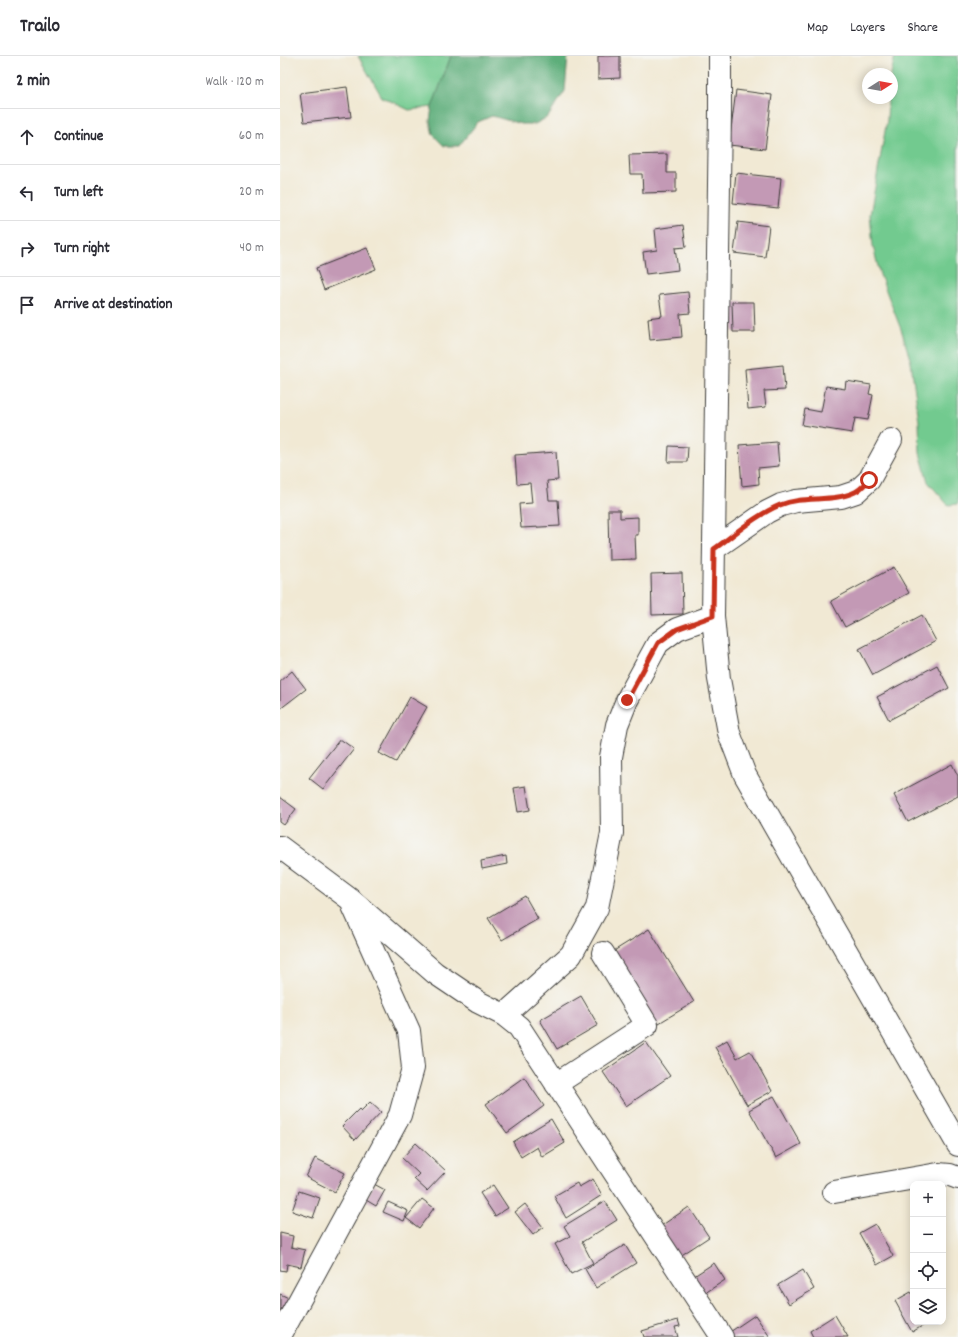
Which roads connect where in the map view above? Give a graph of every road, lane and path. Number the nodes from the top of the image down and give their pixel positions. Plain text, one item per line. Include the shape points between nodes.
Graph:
1 (720, 56) edge
2 (891, 440) dead end
3 (714, 549) junction
4 (713, 616) junction
5 (280, 847) edge
6 (350, 900) junction
7 (603, 953) dead end
8 (504, 1015) junction
9 (556, 1084) junction
10 (958, 1145) edge
11 (958, 1178) edge
12 (834, 1192) dead end
13 (280, 1336) edge
14 (722, 1337) edge

1 - 3 street
2 - 3 street via 869,480 856,492 841,497 781,505
3 - 4 street
4 - 8 street via 677,629 658,643 627,700 617,725 612,757 612,833 597,908 571,955
4 - 10 street via 719,679 729,733 745,775
5 - 6 street
6 - 8 street via 435,973 478,1002
6 - 13 street via 410,1031 413,1068 400,1115
7 - 9 street via 647,1025
8 - 9 street via 519,1027
9 - 14 street
11 - 12 street via 950,1174 938,1174

